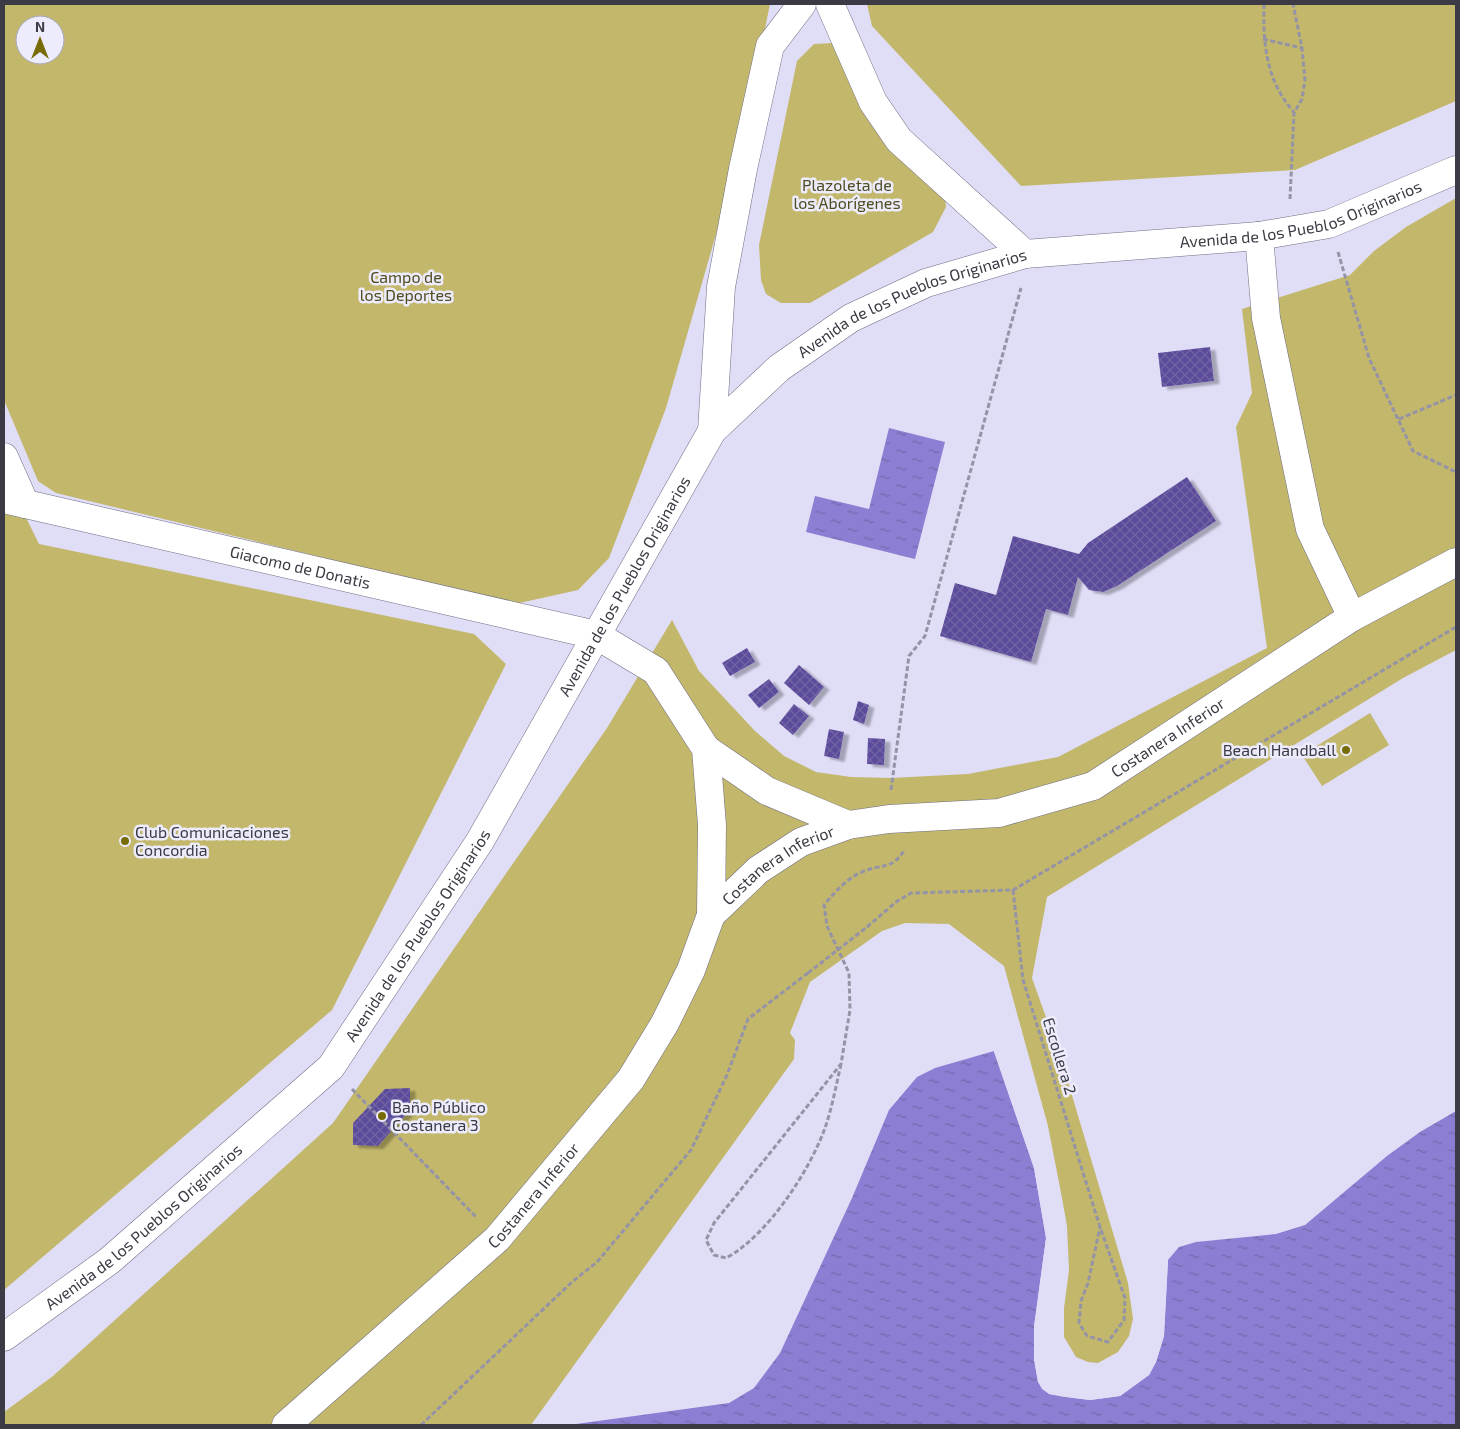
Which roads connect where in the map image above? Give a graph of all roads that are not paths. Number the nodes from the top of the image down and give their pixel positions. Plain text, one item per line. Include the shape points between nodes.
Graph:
1 (802, 4) edge
2 (830, 4) edge
3 (1456, 170) edge
4 (1258, 236) junction
5 (1029, 254) junction
6 (712, 430) junction
7 (4, 457) edge
8 (14, 501) edge
9 (1456, 562) edge
10 (1352, 617) junction
11 (596, 635) junction
12 (706, 749) junction
13 (848, 825) junction
14 (711, 915) junction
15 (4, 1337) edge
16 (286, 1425) edge

1 - 6 street via 770,46 745,159 721,288
2 - 5 street via 873,102 898,140
3 - 4 street, Avenida de los Pueblos Originarios via 1330,224
4 - 5 street, Avenida de los Pueblos Originarios
4 - 10 street via 1266,318 1310,529
5 - 6 street, Avenida de los Pueblos Originarios via 926,283 851,318 779,368
6 - 11 street, Avenida de los Pueblos Originarios
7 - 8 street
8 - 11 street, Giacomo de Donatis
9 - 10 street, Costanera Inferior
10 - 13 street, Costanera Inferior via 1093,786 999,813 889,818
11 - 12 street, Giacomo de Donatis via 656,671
11 - 15 street, Avenida de los Pueblos Originarios via 480,841 331,1067 109,1261
12 - 13 street via 767,791
12 - 14 street via 712,825
13 - 14 street, Costanera Inferior via 801,842 765,866
14 - 16 street, Costanera Inferior via 691,970 665,1023 631,1079 497,1239

